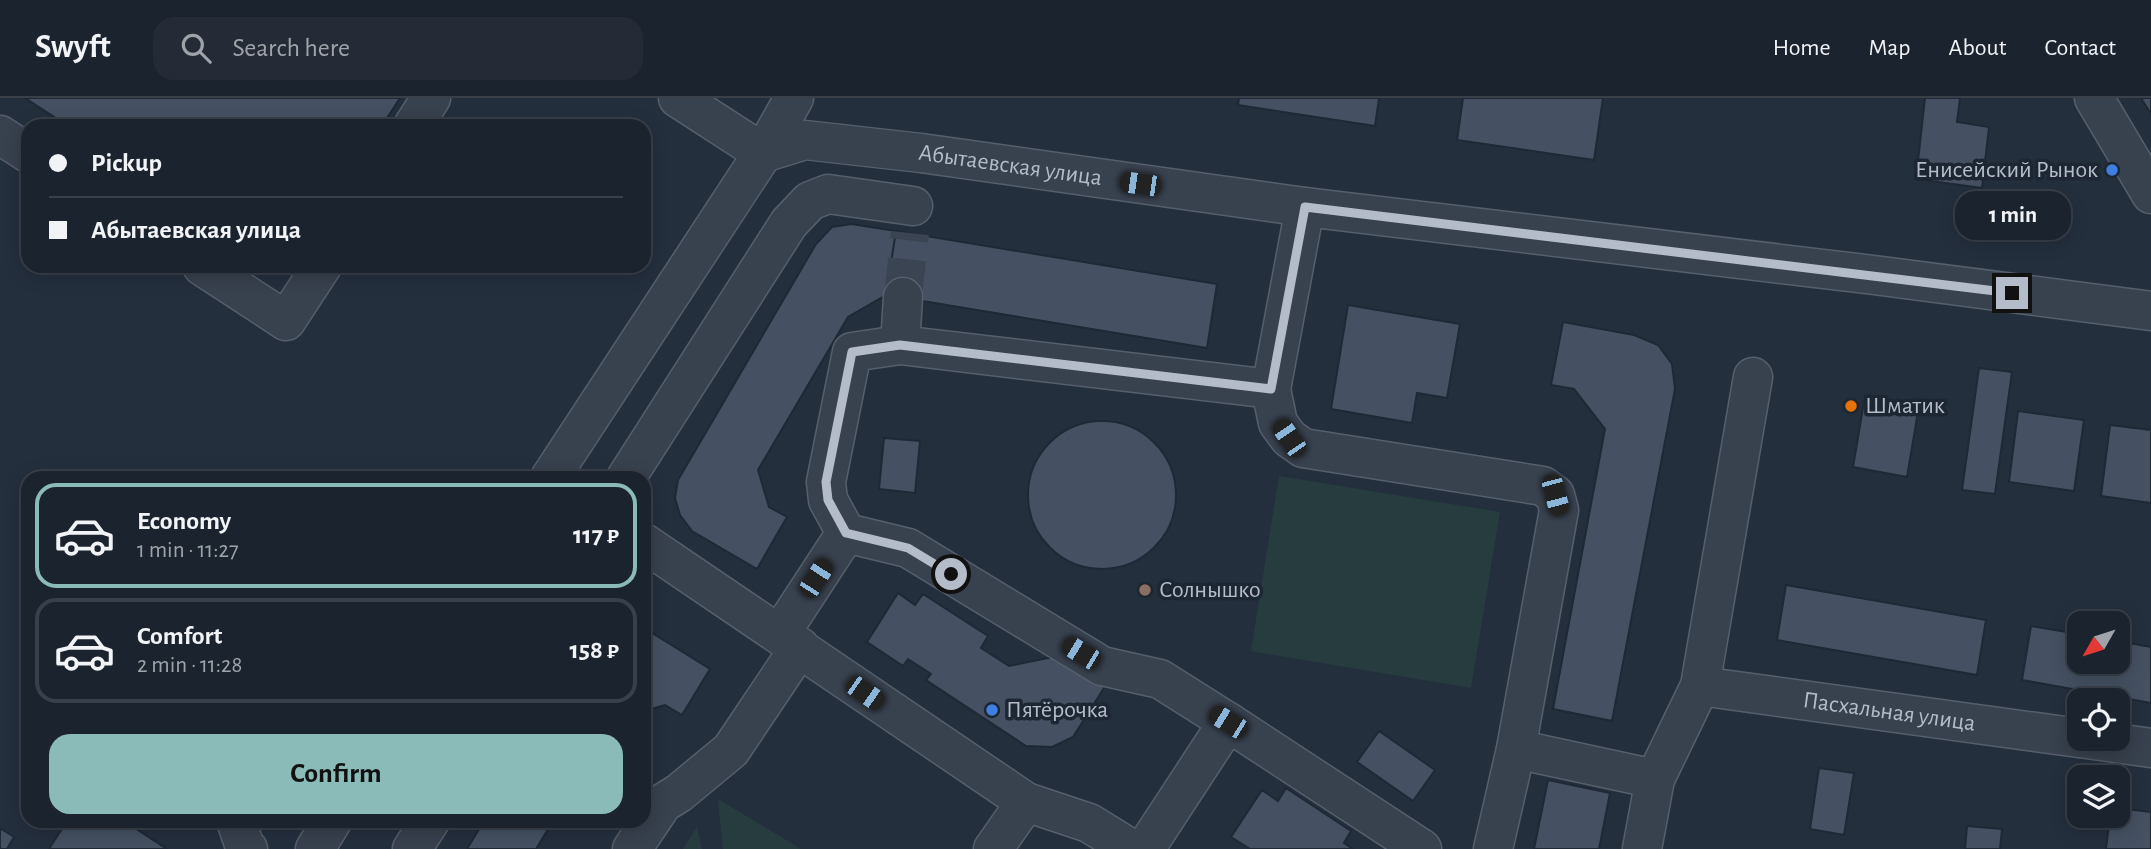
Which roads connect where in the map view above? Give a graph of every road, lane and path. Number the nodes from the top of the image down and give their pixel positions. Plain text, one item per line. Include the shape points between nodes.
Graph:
1 (431, 98) edge
2 (678, 98) edge
3 (794, 98) edge
4 (2094, 98) edge
5 (418, 119) edge
6 (0, 135) edge
7 (21, 148) edge
8 (762, 153) junction
9 (921, 153) junction
10 (2151, 194) edge
11 (1305, 207) junction
12 (213, 273) edge
13 (317, 273) edge
14 (903, 297) tunnel mouth
15 (2151, 311) edge
16 (900, 345) junction
17 (1753, 377) dead end
18 (1271, 389) junction
19 (555, 471) edge
20 (630, 471) edge
21 (846, 533) junction
22 (651, 549) edge
23 (790, 641) junction
24 (1700, 685) junction
25 (1228, 722) junction
26 (2067, 736) edge
27 (2130, 745) edge
28 (2151, 748) edge
29 (1516, 749) junction
30 (1655, 779) junction
31 (1026, 802) junction
32 (651, 821) edge
33 (238, 828) edge
34 (328, 828) edge
35 (426, 828) edge
36 (646, 828) edge
37 (248, 849) edge
38 (314, 849) edge
39 (412, 849) edge
40 (632, 849) edge
41 (993, 849) edge
42 (1130, 849) edge
43 (1145, 849) edge
44 (1422, 849) edge
45 (1493, 849) edge
46 (1642, 849) edge

1 - 5 street
2 - 8 street
3 - 8 street
4 - 10 street
6 - 7 street
8 - 9 street, Абытаевская улица via 805,140
8 - 19 street
9 - 11 street, Абытаевская улица
9 - 20 street via 911,220 828,194 810,201 789,223
11 - 15 street, Абытаевская улица
11 - 18 street
12 - 13 street via 286,321
14 - 16 street
16 - 18 street
16 - 21 street via 852,352 826,492
17 - 24 street
18 - 29 street via 1278,423 1303,448 1543,486 1555,495 1559,510
21 - 23 street
21 - 25 street via 908,548 1102,666 1160,679
22 - 23 street
23 - 31 street
23 - 32 street via 731,750 663,803
24 - 26 street, Пасхальная улица
24 - 30 street
25 - 43 street
25 - 44 street
27 - 28 street, Пасхальная улица
29 - 30 street
29 - 45 street
30 - 46 street
31 - 41 street
31 - 42 street via 1089,824
33 - 37 street
34 - 38 street
35 - 39 street
36 - 40 street

